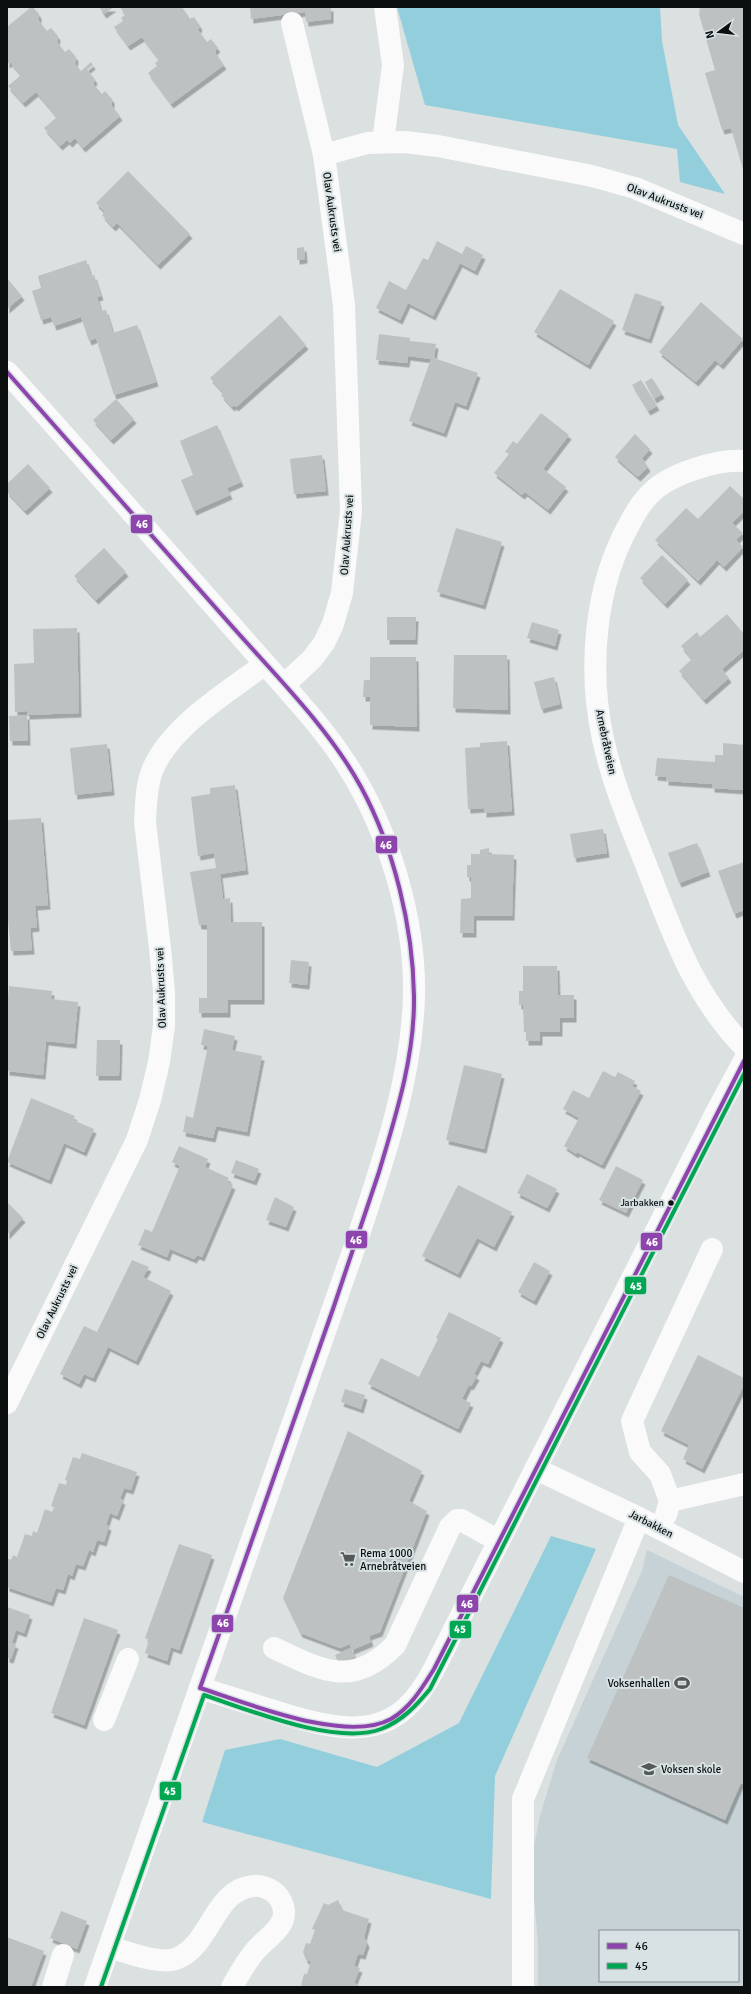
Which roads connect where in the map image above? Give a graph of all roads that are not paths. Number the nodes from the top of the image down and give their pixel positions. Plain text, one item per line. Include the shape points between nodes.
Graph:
1 (385, 7) edge
2 (292, 23) dead end
3 (382, 142) junction
4 (324, 155) junction
5 (744, 234) edge
6 (7, 372) edge
7 (744, 461) edge
8 (265, 664) junction
9 (284, 686) junction
10 (744, 1047) edge
11 (744, 1061) edge
12 (712, 1249) dead end
13 (7, 1403) edge
14 (536, 1468) junction
15 (744, 1484) edge
16 (670, 1501) junction
17 (639, 1518) junction
18 (662, 1529) junction
19 (499, 1541) junction
20 (744, 1572) edge
21 (274, 1648) dead end
22 (128, 1659) dead end
23 (200, 1688) junction
24 (104, 1720) dead end
25 (110, 1947) junction
26 (63, 1955) dead end
27 (53, 1987) edge
28 (95, 1987) edge
29 (232, 1987) edge
30 (522, 1987) edge

1 - 3 street via 393,65
2 - 4 street
3 - 4 street, Olav Aukrusts vei via 367,143
3 - 5 street, Olav Aukrusts vei via 438,146 592,176 646,191
4 - 9 street, Olav Aukrusts vei via 344,306 351,472 349,546 342,593 333,624 324,643 312,659
6 - 8 street
7 - 10 street, Arnebråtveien via 711,465 683,474 666,481 650,494 623,535 609,574 600,610 595,658 597,700 614,781 687,966 713,1010
8 - 9 street
8 - 13 street, Olav Aukrusts vei via 176,734 152,771 146,796 145,822 161,955 164,1026 154,1085 137,1140
9 - 23 street via 342,757 361,787 381,830 407,923 413,973 412,1025 403,1085 378,1176
11 - 14 street
12 - 16 street via 632,1421 640,1452 660,1474
14 - 17 street, Jarbakken
14 - 19 street
15 - 16 street
16 - 18 street
17 - 18 street, Jarbakken
17 - 30 street via 523,1799
18 - 20 street, Jarbakken
19 - 21 street via 457,1520 450,1527 394,1645 368,1666 332,1672 315,1668
19 - 23 street via 425,1686 406,1709 394,1717 367,1727 336,1727 296,1718
22 - 24 street
23 - 25 street
25 - 28 street
25 - 29 street via 164,1961 178,1958 205,1933 233,1892 243,1887 261,1885 276,1894 284,1906 283,1920 256,1950
26 - 27 street

